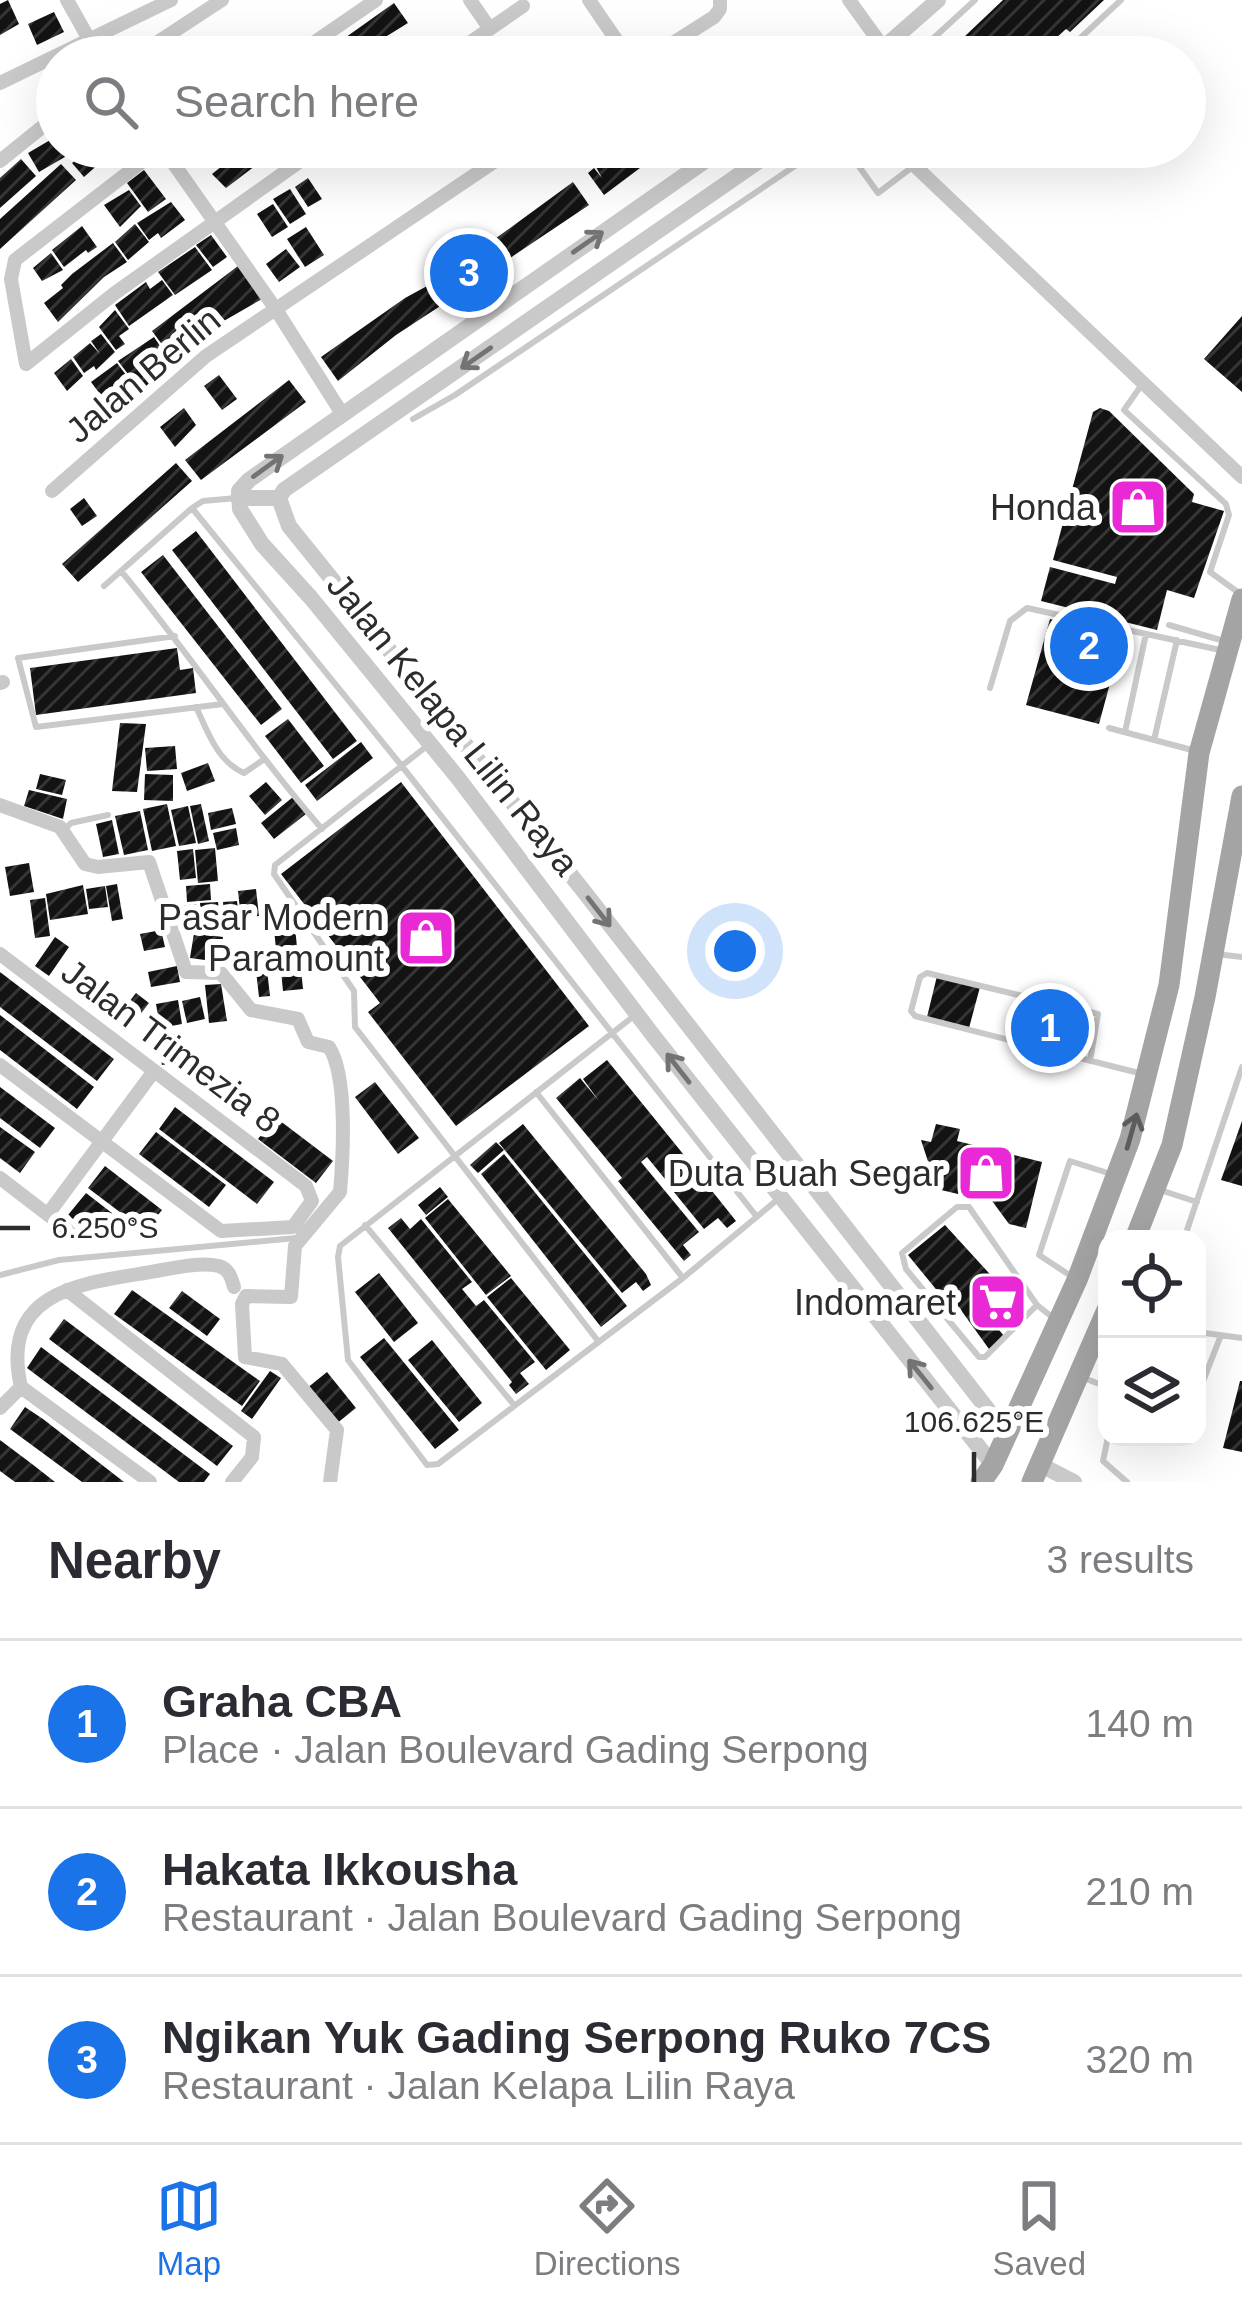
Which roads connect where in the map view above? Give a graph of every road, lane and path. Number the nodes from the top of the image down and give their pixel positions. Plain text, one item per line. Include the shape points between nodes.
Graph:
1 (68, 0) edge
2 (172, 0) edge
3 (222, 0) edge
4 (376, 0) edge
5 (470, 0) edge
6 (589, 0) edge
7 (849, 0) edge
8 (938, 0) edge
9 (975, 0) edge
10 (1121, 0) edge
11 (720, 4) edge
12 (523, 6) dead end
13 (490, 29) junction
14 (85, 36) edge
15 (91, 36) edge
16 (167, 36) edge
17 (324, 36) edge
18 (480, 36) edge
19 (614, 36) edge
20 (684, 36) edge
21 (869, 36) edge
22 (896, 36) edge
23 (936, 36) edge
24 (1082, 36) edge
25 (36, 64) edge
26 (0, 83) edge
27 (36, 132) edge
28 (0, 161) edge
29 (135, 168) edge
30 (176, 168) edge
31 (290, 168) edge
32 (484, 168) edge
33 (695, 168) edge
34 (749, 168) edge
35 (790, 168) edge
36 (860, 168) edge
37 (911, 168) edge
38 (913, 168) edge
39 (213, 222) junction
40 (548, 269) junction
41 (568, 294) junction
42 (275, 308) junction
43 (1143, 383) junction
44 (450, 387) junction
45 (341, 412) junction
46 (412, 419) dead end
47 (1242, 477) edge
48 (52, 491) dead end
49 (238, 498) junction
50 (279, 498) junction
51 (192, 508) junction
52 (289, 526) junction
53 (262, 544) junction
54 (121, 571) junction
55 (104, 586) dead end
56 (1242, 597) edge
57 (1169, 625) dead end
58 (1146, 634) junction
59 (175, 635) junction
60 (1177, 640) junction
61 (1227, 647) junction
62 (990, 688) dead end
63 (223, 704) junction
64 (196, 707) junction
65 (1109, 728) dead end
66 (1125, 732) junction
67 (1154, 740) junction
68 (430, 743) junction
69 (1199, 752) junction
70 (263, 760) junction
71 (401, 765) junction
72 (0, 805) edge
73 (1241, 806) edge
74 (108, 815) dead end
75 (322, 829) junction
76 (64, 830) junction
77 (1233, 840) junction
78 (1188, 842) junction
79 (1235, 870) edge
80 (0, 954) edge
81 (1212, 954) junction
82 (1242, 958) edge
83 (637, 1014) junction
84 (611, 1034) junction
85 (1155, 1042) junction
86 (1194, 1048) junction
87 (1090, 1060) junction
88 (0, 1065) edge
89 (1242, 1067) edge
90 (154, 1071) junction
91 (1147, 1075) junction
92 (536, 1092) junction
93 (101, 1141) junction
94 (454, 1156) junction
95 (1117, 1175) junction
96 (0, 1178) edge
97 (1156, 1189) junction
98 (780, 1198) junction
99 (1197, 1202) junction
100 (48, 1214) junction
101 (757, 1217) junction
102 (365, 1225) junction
103 (1140, 1230) edge
104 (1187, 1230) edge
105 (73, 1234) dead end
106 (300, 1238) junction
107 (0, 1275) edge
108 (683, 1278) junction
109 (1077, 1280) junction
110 (234, 1287) dead end
111 (67, 1290) junction
112 (1037, 1305) junction
113 (1057, 1322) junction
114 (1098, 1332) edge
115 (1206, 1334) edge
116 (1221, 1336) junction
117 (1242, 1338) edge
118 (598, 1341) junction
119 (1206, 1374) edge
120 (1080, 1377) junction
121 (1098, 1384) edge
122 (21, 1387) junction
123 (514, 1405) junction
124 (0, 1408) edge
125 (1006, 1432) junction
126 (1106, 1446) edge
127 (1036, 1473) edge
128 (987, 1474) edge
129 (150, 1482) edge
130 (232, 1482) edge
131 (330, 1482) edge
132 (1074, 1482) edge
133 (1127, 1482) edge

1 - 14 street
2 - 15 street
3 - 16 street
4 - 17 street
5 - 13 street
6 - 19 street
7 - 21 street
8 - 22 street
9 - 23 lane
10 - 24 lane
11 - 20 street
12 - 13 street
13 - 18 street
25 - 26 street
27 - 28 street
29 - 39 street via 15,260 23,362
30 - 39 street
31 - 39 street
32 - 42 street, Jalan Berlin
40 -> 33 street
34 - 41 street
35 - 44 lane
36 - 37 lane via 878,194
38 - 43 street
39 - 42 street
40 - 41 street
40 - 45 street
41 -> 44 street
42 - 45 street
42 - 48 street, Jalan Berlin via 206,356
43 - 47 street
43 - 56 lane via 1124,410 1226,504 1210,572
44 - 46 lane
44 - 50 street
49 -> 45 street via 249,480
49 - 50 street
49 - 51 lane
49 - 53 street, Jalan Kelapa Lilin Raya
50 - 52 street, Jalan Kelapa Lilin Raya
51 - 54 lane
51 - 71 lane
52 - 53 street via 271,526
52 -> 125 street, Jalan Kelapa Lilin Raya
53 - 68 street, Jalan Kelapa Lilin Raya
54 - 55 lane
54 - 59 lane
56 - 61 main road
57 - 61 lane
58 - 60 lane
58 - 62 lane via 1027,608 1010,621
58 - 66 lane
59 - 63 lane
59 - 64 lane via 18,658 36,727
60 - 61 lane
60 - 67 lane
61 - 69 main road
63 - 64 lane
63 - 70 lane
64 - 70 lane via 232,768 244,773
65 - 66 lane
66 - 67 lane
67 - 69 lane
68 - 71 lane
68 - 83 street, Jalan Kelapa Lilin Raya
69 - 78 main road
70 - 75 lane
71 - 75 lane
71 - 84 lane
72 - 76 street
73 - 77 main road
74 - 76 lane
75 - 94 lane via 274,874 354,992 355,1027
76 - 106 street via 85,864 150,863 186,972 221,973 251,1010 298,1019 308,1042 335,1056 341,1190
77 - 78 main road via 1202,957 1184,952
77 - 79 main road
78 - 85 main road
79 - 81 main road
80 - 90 street, Jalan Trimezia 8
81 - 82 lane
81 - 86 main road
83 - 84 lane
98 -> 83 street, Jalan Kelapa Lilin Raya
84 - 92 lane
84 - 101 lane
85 - 86 main road via 1172,1015 1184,967 1195,965 1201,971 1190,1024
85 - 91 main road
86 - 97 main road
87 - 87 lane via 915,1016 920,977 1098,1014
87 - 91 lane
88 - 93 street
89 - 99 lane
90 - 93 street
90 - 93 street, Jalan Trimezia 8 via 306,1186 312,1201 293,1227 221,1231
95 -> 91 main road
92 - 94 lane
92 - 108 lane
93 - 100 street
94 - 102 lane
94 - 118 lane
95 - 109 main road
95 - 109 lane via 1070,1161 1039,1255
96 - 100 street
97 - 99 lane
97 - 103 main road
98 - 101 lane
128 -> 98 street, Jalan Kelapa Lilin Raya
99 - 104 lane
100 - 105 street
101 - 108 lane
102 - 123 lane
102 - 123 lane via 338,1253 347,1358 427,1465
106 - 107 lane via 58,1260
106 - 131 street via 290,1297 242,1298 242,1353 287,1368 337,1430
108 - 118 lane
109 - 113 main road
110 - 111 street via 222,1266 190,1266
111 - 122 street via 38,1302 18,1328
111 - 130 street via 254,1437 252,1457
112 - 112 lane via 969,1207 957,1207 902,1253 906,1269 979,1357
112 - 113 lane
113 - 125 main road
114 - 120 main road
115 - 116 lane
116 - 117 lane
116 - 119 lane
118 - 123 lane
120 - 121 lane
120 - 127 main road
122 - 124 street
122 - 129 street
125 - 128 main road
126 - 133 lane via 1103,1461
127 - 132 street

